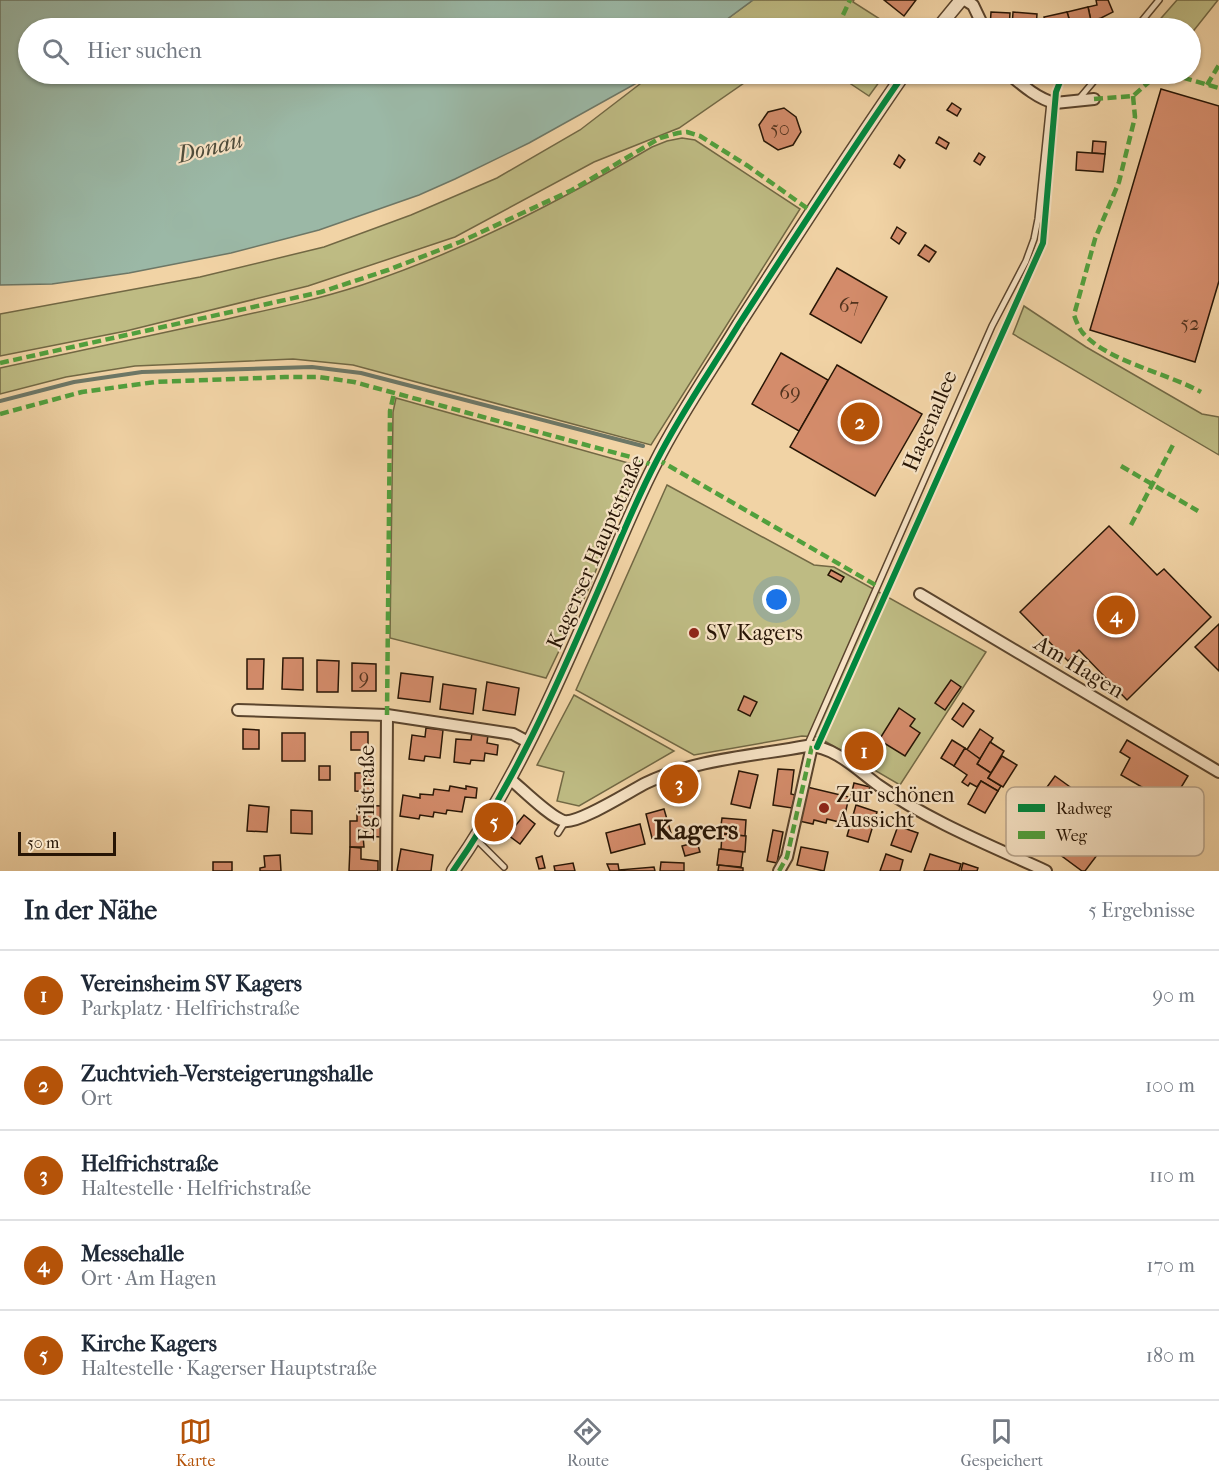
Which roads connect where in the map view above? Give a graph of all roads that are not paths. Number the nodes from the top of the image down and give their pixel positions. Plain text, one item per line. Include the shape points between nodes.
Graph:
1 (963, 0) edge
2 (1159, 0) edge
3 (947, 18) edge
4 (980, 18) edge
5 (1144, 18) edge
6 (897, 84) edge
7 (1021, 84) edge
8 (1092, 84) edge
9 (1095, 99) dead end
10 (1050, 102) junction
11 (1077, 102) junction
12 (920, 594) dead end
13 (238, 710) dead end
14 (387, 715) junction
15 (528, 742) junction
16 (809, 746) junction
17 (1219, 772) edge
18 (510, 778) junction
19 (565, 822) junction
20 (558, 833) dead end
21 (475, 838) junction
22 (1006, 852) edge
23 (1014, 856) edge
24 (504, 867) dead end
25 (386, 871) edge
26 (453, 871) edge
27 (779, 871) edge
28 (1046, 871) edge

1 - 3 street
1 - 4 street via 973,5
2 - 5 lane
6 - 15 street, Kagerser Hauptstraße via 807,217 657,459
7 - 10 street
8 - 11 lane
9 - 11 street
10 - 11 street
10 - 16 lane, Hagenallee via 1038,219 1026,261 992,326
12 - 17 street, Am Hagen
13 - 14 street, Egilstraße
14 - 15 street, Egilstraße via 513,734
14 - 25 street, Egilstraße
15 - 18 street, Kagerser Hauptstraße
16 - 19 street via 690,766
16 - 22 street via 834,754 896,797
16 - 27 street, Hagenallee via 787,857
18 - 19 street via 555,818
18 - 21 street, Kagerser Hauptstraße
19 - 20 lane
21 - 24 lane
21 - 26 street, Kagerser Hauptstraße
23 - 28 street

